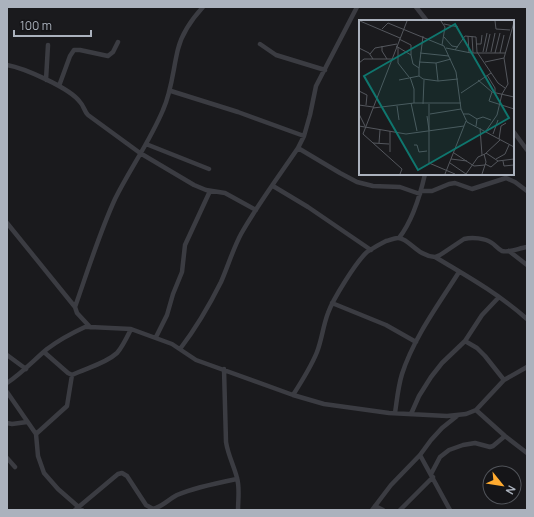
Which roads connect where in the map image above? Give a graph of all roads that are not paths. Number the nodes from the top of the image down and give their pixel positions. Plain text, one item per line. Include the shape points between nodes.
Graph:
1 (203, 7) edge
2 (357, 7) edge
3 (416, 7) edge
4 (426, 20) edge
5 (118, 42) dead end
6 (260, 44) dead end
7 (48, 45) dead end
8 (7, 65) edge
9 (325, 70) junction
10 (46, 80) junction
11 (58, 86) junction
12 (171, 91) junction
13 (514, 132) edge
14 (304, 136) junction
15 (146, 144) junction
16 (298, 148) junction
17 (527, 150) edge
18 (140, 153) junction
19 (209, 169) dead end
20 (425, 175) edge
21 (273, 186) junction
22 (210, 191) junction
23 (527, 191) edge
24 (420, 193) junction
25 (256, 210) junction
26 (7, 223) edge
27 (399, 238) junction
28 (527, 247) edge
29 (371, 250) junction
30 (509, 251) junction
31 (434, 258) junction
32 (527, 265) edge
33 (459, 272) junction
34 (499, 297) junction
35 (332, 303) junction
36 (75, 307) junction
37 (527, 319) edge
38 (90, 327) junction
39 (131, 329) junction
40 (156, 337) junction
41 (465, 341) junction
42 (416, 342) junction
43 (180, 349) junction
44 (44, 352) junction
45 (7, 355) edge
46 (527, 367) edge
47 (26, 369) junction
48 (224, 369) junction
49 (72, 375) junction
50 (504, 380) junction
51 (7, 383) edge
52 (7, 392) edge
53 (293, 395) junction
54 (476, 410) junction
55 (395, 413) junction
56 (411, 414) junction
57 (457, 416) junction
58 (27, 422) junction
59 (7, 423) edge
60 (36, 434) junction
61 (505, 436) junction
62 (527, 453) edge
63 (420, 455) junction
64 (7, 458) edge
65 (15, 467) dead end
66 (432, 475) junction
67 (237, 479) junction
68 (374, 508) edge
69 (78, 509) edge
70 (153, 510) edge
71 (238, 510) edge
72 (383, 510) edge
73 (400, 510) edge
74 (450, 510) edge

1 - 12 street via 190,23 180,42
2 - 9 street
3 - 4 street
5 - 11 street via 108,56 74,50
6 - 9 street via 276,55
7 - 10 street
8 - 10 street
9 - 14 street via 316,86
10 - 11 street
11 - 18 street via 80,101 88,115
12 - 14 street
12 - 15 street
13 - 17 street
14 - 16 street
15 - 18 street
15 - 19 street
16 - 21 street
16 - 24 street via 357,182 373,186 400,186
18 - 22 street via 194,186
18 - 36 street via 96,242
20 - 24 street
21 - 25 street
21 - 29 street
22 - 25 street via 225,193
22 - 40 street via 185,245 182,272 167,315
23 - 24 street via 506,178 472,189 455,183
24 - 27 street via 409,225
25 - 43 street via 241,235 207,309
26 - 36 street
27 - 29 street via 391,239
27 - 31 street via 418,252
28 - 30 street
29 - 35 street via 362,258
30 - 31 street via 502,250 489,241 467,238
30 - 32 street
31 - 33 street
33 - 34 street
33 - 42 street
34 - 37 street
34 - 41 street
35 - 42 street via 386,325
35 - 53 street via 316,353
36 - 38 street
38 - 39 street
38 - 44 street via 62,338
39 - 40 street
39 - 49 street via 113,356
40 - 43 street
41 - 50 street via 481,352
41 - 56 street via 431,377
42 - 55 street via 402,373
43 - 48 street via 196,360
44 - 47 street
44 - 49 street
45 - 47 street
46 - 50 street
47 - 51 street
48 - 53 street
48 - 67 street via 227,453
49 - 60 street via 67,406
50 - 54 street
52 - 58 street
53 - 55 street via 324,404
54 - 57 street
54 - 61 street
55 - 56 street
56 - 57 street
57 - 63 street via 438,432
58 - 59 street
58 - 60 street
60 - 69 street via 38,456 44,473
61 - 62 street
61 - 66 street via 493,446 475,443 449,450 440,457
63 - 66 street
63 - 68 street via 391,485
64 - 65 street
66 - 73 street
66 - 74 street
67 - 70 street via 186,492
67 - 71 street
68 - 72 street
69 - 70 street via 122,473 127,476 146,505

